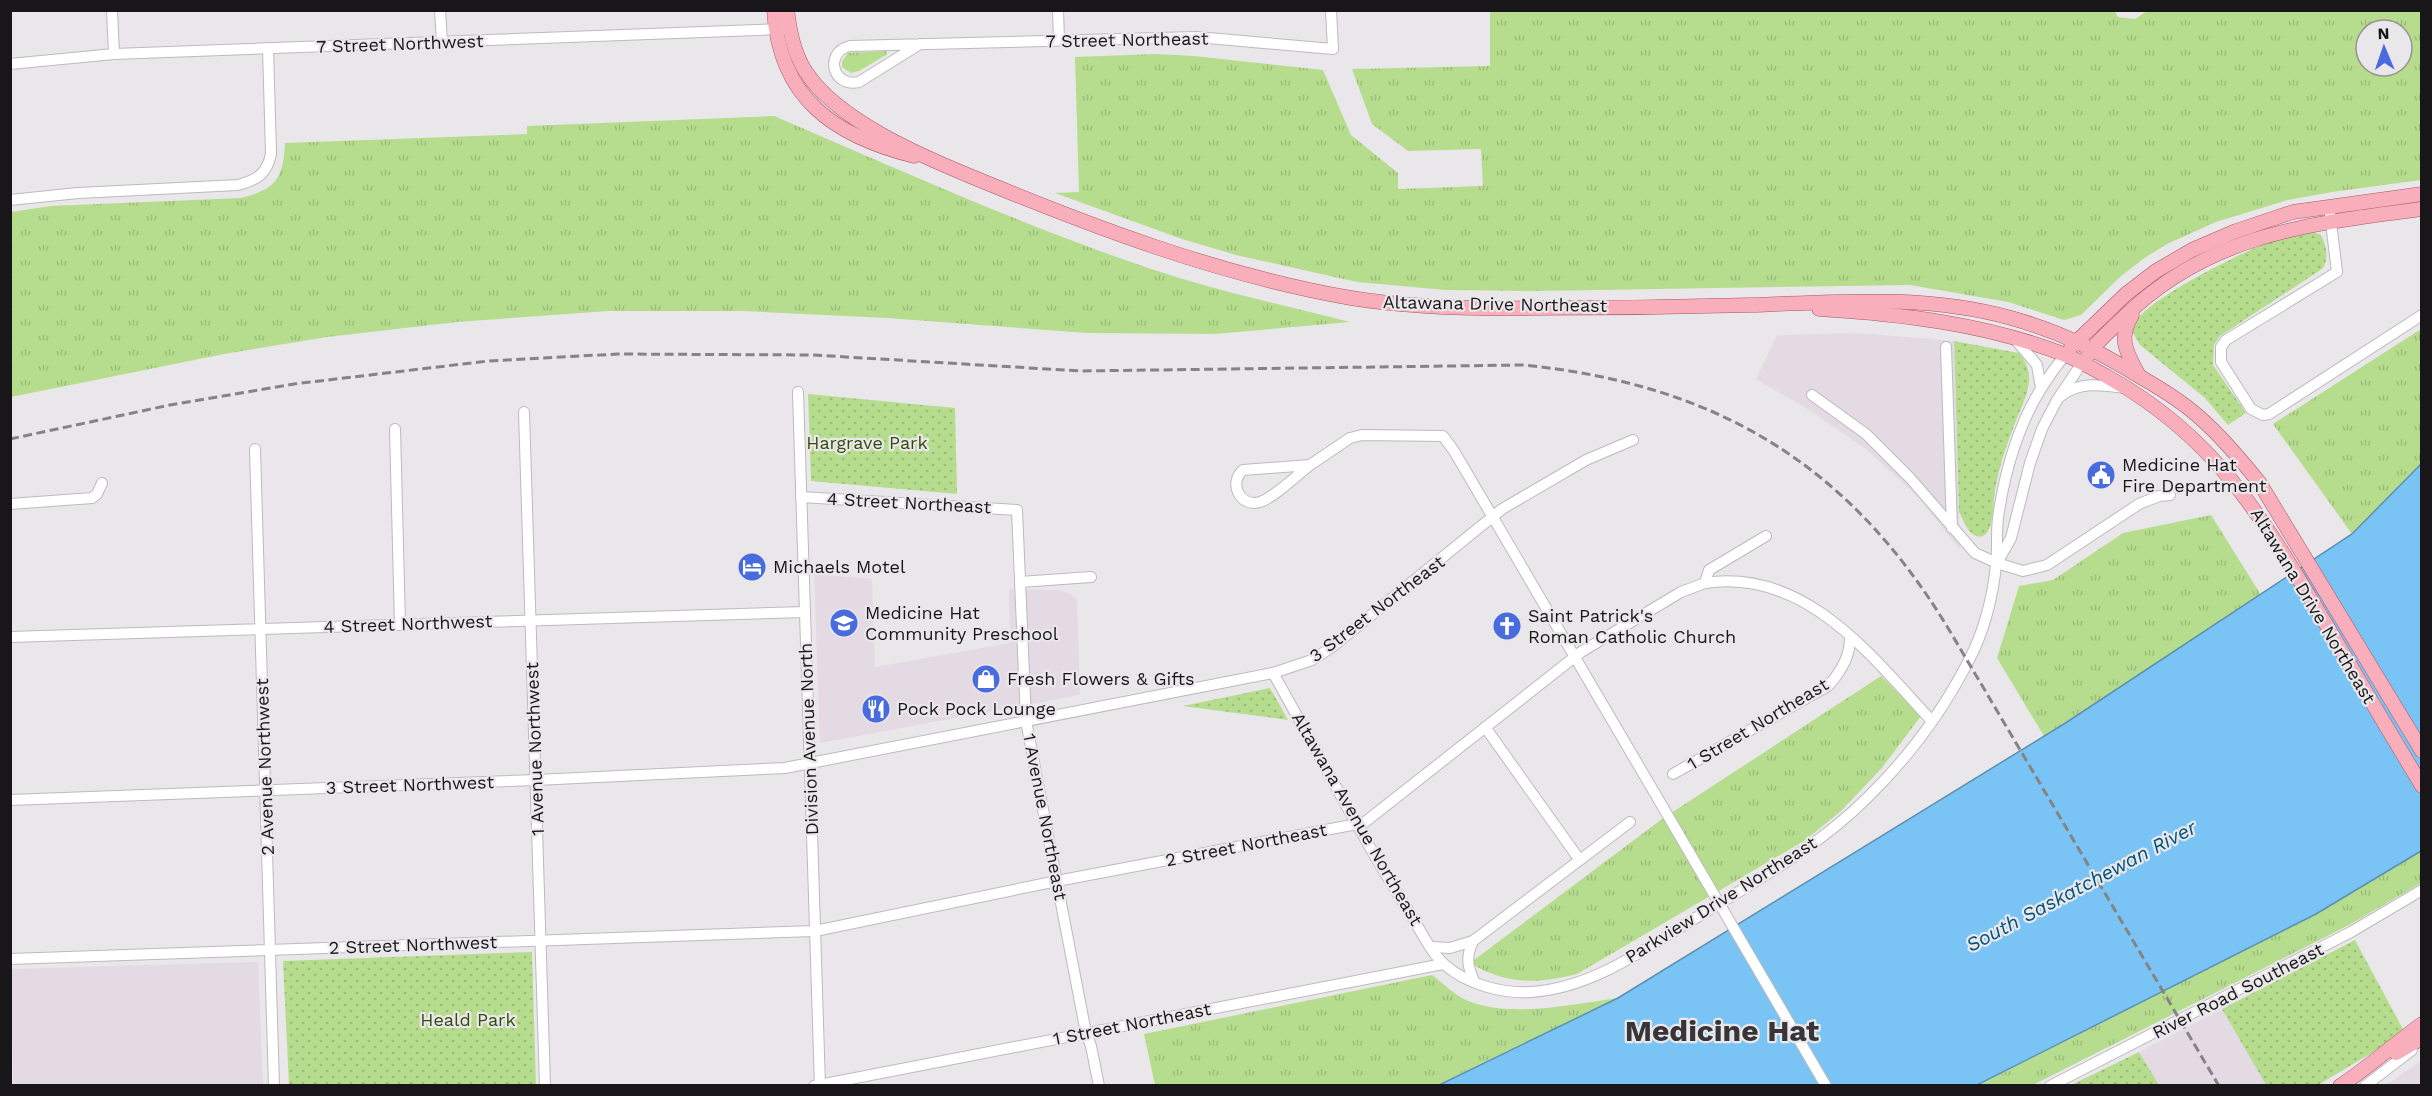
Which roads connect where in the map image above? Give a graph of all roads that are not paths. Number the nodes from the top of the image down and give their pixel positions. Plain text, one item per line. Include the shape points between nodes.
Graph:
1 (112, 10) edge
2 (441, 10) edge
3 (774, 10) edge
4 (787, 10) edge
5 (1058, 10) edge
6 (1331, 10) edge
7 (775, 29) junction
8 (790, 29) junction
9 (1059, 40) junction
10 (442, 42) junction
11 (920, 44) junction
12 (268, 48) junction
13 (114, 54) junction
14 (10, 64) edge
15 (936, 162) junction
16 (2421, 194) edge
17 (10, 200) edge
18 (2329, 206) junction
19 (2421, 209) edge
20 (2331, 222) junction
21 (2138, 303) junction
22 (1754, 304) junction
23 (2421, 315) edge
24 (2014, 338) junction
25 (2076, 340) junction
26 (1946, 347) dead end
27 (2093, 348) junction
28 (2065, 355) junction
29 (2082, 363) junction
30 (2139, 376) junction
31 (2041, 388) junction
32 (2128, 389) junction
33 (798, 392) dead end
34 (1812, 395) dead end
35 (2056, 400) junction
36 (524, 412) dead end
37 (394, 429) dead end
38 (1633, 440) dead end
39 (255, 449) dead end
40 (1310, 465) junction
41 (102, 483) dead end
42 (2170, 495) dead end
43 (801, 497) junction
44 (10, 504) edge
45 (1017, 510) joint
46 (1493, 518) junction
47 (1952, 528) junction
48 (1766, 536) dead end
49 (1997, 563) junction
50 (1090, 577) dead end
51 (1020, 582) junction
52 (1705, 583) junction
53 (805, 612) junction
54 (531, 621) junction
55 (400, 625) junction
56 (261, 629) junction
57 (10, 637) edge
58 (1850, 638) junction
59 (1574, 657) junction
60 (1273, 673) junction
61 (1026, 721) junction
62 (1932, 721) junction
63 (1485, 727) junction
64 (2421, 752) edge
65 (809, 764) junction
66 (1673, 774) dead end
67 (536, 780) junction
68 (2421, 786) edge
69 (266, 790) junction
70 (10, 800) edge
71 (1630, 822) dead end
72 (1357, 824) junction
73 (1579, 859) junction
74 (1057, 881) junction
75 (2421, 890) edge
76 (815, 931) junction
77 (541, 940) junction
78 (1473, 941) junction
79 (1432, 947) junction
80 (271, 950) junction
81 (10, 958) edge
82 (1443, 964) junction
83 (1474, 981) junction
84 (2421, 1024) edge
85 (1086, 1033) junction
86 (2421, 1040) edge
87 (2367, 1068) junction
88 (820, 1085) edge
89 (274, 1086) edge
90 (545, 1086) edge
91 (814, 1086) edge
92 (1099, 1086) edge
93 (1826, 1086) edge
94 (2050, 1086) edge
95 (2340, 1086) edge
96 (2365, 1086) edge

1 - 13 street
2 - 10 street
3 - 7 main road
4 - 8 main road
5 - 9 street
6 - 9 street, 7 Street Northeast via 1333,49 1197,37
7 - 8 street, 7 Street Northwest
7 - 10 street, 7 Street Northwest
7 - 15 main road, Altawana Drive Northeast via 784,64 802,94 825,117 870,143
8 - 15 main road, Altawana Drive Northeast via 799,58 818,88 844,111
9 - 11 street, 7 Street Northeast
10 - 12 street, 7 Street Northwest
11 - 11 street, 7 Street Northeast via 845,48 836,56 833,67 847,83 859,82
12 - 13 street, 7 Street Northwest
12 - 17 street via 271,154 263,174 252,181
13 - 14 street, 7 Street Northwest
15 - 22 main road, Altawana Drive Northeast via 1169,251 1269,281 1353,298 1433,306 1524,308
16 - 18 main road, Parkview Drive Northeast
18 - 20 street
18 - 25 main road, Parkview Drive Northeast via 2293,212 2192,250 2126,294
19 - 20 main road, Parkview Drive Northeast
20 - 21 main road, Parkview Drive Northeast via 2247,242 2208,257 2175,274
20 - 23 street via 2337,272 2226,340 2221,347 2221,362 2251,409 2269,414
21 - 27 main road, Parkview Drive Northeast
21 - 30 main road via 2125,326 2123,340
22 - 24 main road, Altawana Drive Northeast via 1902,317
22 - 25 main road, Altawana Drive Northeast via 1904,300 1959,306
24 - 28 main road, Altawana Drive Northeast
24 - 31 street via 2037,365
25 - 27 main road, Altawana Drive Northeast
25 - 28 main road, Parkview Drive Northeast
26 - 47 street
27 - 29 main road, Parkview Drive Northeast
27 - 30 main road, Altawana Drive Northeast
28 - 29 main road, Altawana Drive Northeast
28 - 31 street, Parkview Drive Northeast
29 - 32 main road, Altawana Drive Northeast
29 - 35 street, Parkview Drive Northeast
30 - 64 main road, Altawana Drive Northeast via 2195,413 2259,482
31 - 49 street, Parkview Drive Northeast via 2010,461 1998,514
32 - 35 street via 2080,386
32 - 68 main road, Altawana Drive Northeast via 2155,407 2214,459 2271,532
33 - 43 street, Division Avenue North
34 - 47 street via 1866,434
35 - 49 street, Parkview Drive Northeast via 2030,463 2011,538
36 - 54 street, 1 Avenue Northwest
37 - 55 street
38 - 46 street, 3 Street Northeast via 1586,460
39 - 56 street, 2 Avenue Northwest
40 - 40 street via 1243,470 1235,481 1240,497 1253,504 1263,501
40 - 46 street via 1350,438 1362,435 1443,436
41 - 44 street via 92,498
42 - 49 street via 2139,504 2048,565 2023,571
43 - 45 street, 4 Street Northeast
43 - 53 street, Division Avenue North
45 - 51 street, 1 Avenue Northeast
46 - 59 street
46 - 60 street, 3 Street Northeast via 1312,660
47 - 49 street via 1975,553
48 - 52 street, 2 Street Northeast via 1709,570
49 - 62 street, Parkview Drive Northeast via 1978,639 1962,674
50 - 51 street
51 - 61 street, 1 Avenue Northeast
52 - 58 street via 1746,582 1776,589 1836,622
52 - 59 street, 2 Street Northeast via 1681,592
53 - 54 street, 4 Street Northwest
53 - 65 street, Division Avenue North
54 - 55 street, 4 Street Northwest
54 - 67 street, 1 Avenue Northwest
55 - 56 street, 4 Street Northwest
56 - 57 street, 4 Street Northwest
56 - 69 street, 2 Avenue Northwest
58 - 62 street
58 - 66 street, 1 Street Northeast via 1842,669 1827,686
59 - 63 street, 2 Street Northeast
59 - 93 street, bridge
60 - 61 street, 3 Street Northeast
60 - 72 street, Altawana Avenue Northeast
61 - 65 street, 3 Street Northeast
61 - 74 street, 1 Avenue Northeast
62 - 83 street, Parkview Drive Northeast via 1867,798 1814,843 1621,962 1575,984 1531,993
63 - 72 street, 2 Street Northeast via 1365,822
63 - 73 street
65 - 67 street, 3 Street Northwest via 764,770
65 - 76 street, Division Avenue North
67 - 69 street, 3 Street Northwest
67 - 77 street, 1 Avenue Northwest
69 - 70 street, 3 Street Northwest
69 - 80 street, 2 Avenue Northwest
71 - 73 street
72 - 74 street, 2 Street Northeast
72 - 79 street, Altawana Avenue Northeast
73 - 78 street
74 - 76 street, 2 Street Northeast
74 - 85 street, 1 Avenue Northeast
75 - 94 street, River Road Southeast via 2341,938
76 - 77 street, 2 Street Northwest
76 - 88 street, Division Avenue North
77 - 80 street, 2 Street Northwest
77 - 90 street, 1 Avenue Northwest
78 - 79 street via 1450,948
78 - 83 street via 1467,964
79 - 82 street, Altawana Avenue Northeast
80 - 81 street, 2 Street Northwest
80 - 89 street, 2 Avenue Northwest
82 - 83 street, Parkview Drive Northeast
82 - 85 street, 1 Street Northeast
84 - 87 main road
85 - 88 street, 1 Street Northeast
85 - 92 street, 1 Avenue Northeast
86 - 87 main road
86 - 96 street
87 - 95 main road
88 - 91 street, 1 Street Northeast

